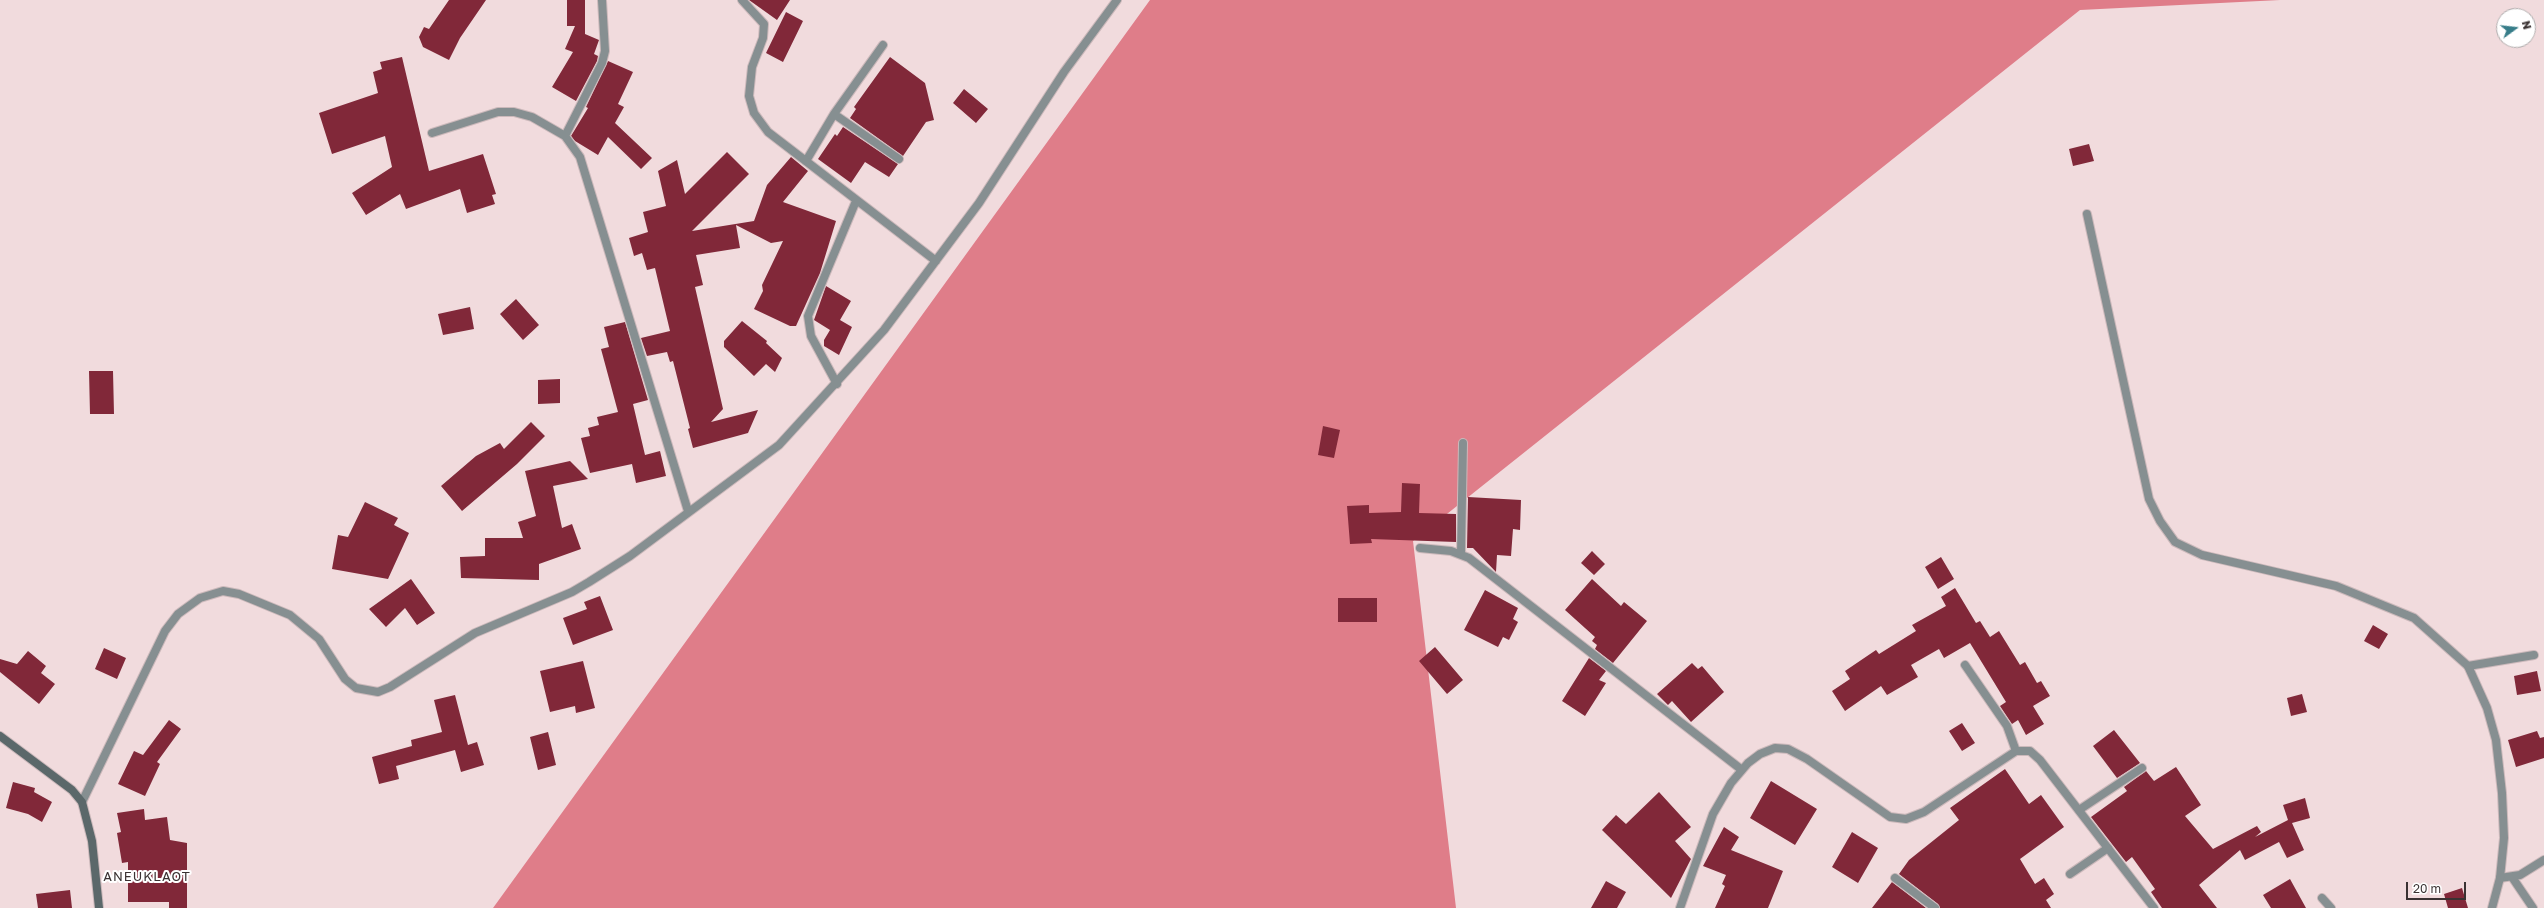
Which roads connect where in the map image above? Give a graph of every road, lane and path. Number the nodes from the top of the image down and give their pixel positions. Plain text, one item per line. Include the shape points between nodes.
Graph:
1 (602, 0) edge
2 (742, 0) edge
3 (1117, 0) edge
4 (883, 45) dead end
5 (834, 114) junction
6 (432, 133) dead end
7 (565, 136) junction
8 (899, 159) dead end
9 (806, 161) junction
10 (856, 201) junction
11 (2087, 214) dead end
12 (936, 261) junction
13 (837, 384) junction
14 (1463, 443) dead end
15 (688, 511) junction
16 (1420, 548) dead end
17 (1461, 554) junction
18 (2534, 655) dead end
19 (1966, 665) dead end
20 (2468, 666) junction
21 (0, 736) edge
22 (2016, 751) junction
23 (2142, 768) dead end
24 (1742, 770) junction
25 (82, 802) junction
26 (2079, 810) junction
27 (2108, 848) junction
28 (2544, 860) edge
29 (2070, 874) dead end
30 (2512, 877) junction
31 (1895, 878) dead end
32 (2500, 878) junction
33 (2322, 898) dead end
34 (99, 908) edge
35 (1680, 908) edge
36 (1934, 908) edge
37 (2154, 908) edge
38 (2332, 908) edge
39 (2492, 908) edge
40 (2533, 908) edge

1 - 7 street via 605,51 602,63
2 - 9 street via 760,18 765,31 750,81 749,96 754,113 768,132
3 - 12 street via 1064,72 979,203
4 - 5 street
5 - 8 street
5 - 9 street
6 - 7 street via 498,112 514,112 532,117
7 - 15 street via 580,156 586,171
9 - 10 street
10 - 12 street
10 - 13 street via 808,316 811,336
11 - 20 street via 2149,499 2175,542 2202,554 2336,586 2414,618
12 - 13 street via 884,330
13 - 15 street via 779,445
14 - 17 street
15 - 25 street via 630,556 572,592 475,633 378,692 356,688 345,680 319,639 290,614 239,594 223,591 200,598 178,614 165,631
16 - 17 street
17 - 24 street
18 - 20 street
19 - 22 street via 2007,726
20 - 32 street via 2487,708 2496,740 2504,838
21 - 25 street via 72,790
22 - 24 street via 1924,812 1906,819 1890,818 1788,749 1774,748 1760,754
22 - 26 street via 2030,751 2040,760
23 - 26 street
24 - 35 street via 1713,814
25 - 34 street via 92,841
26 - 27 street
27 - 29 street
27 - 37 street
28 - 30 street via 2526,873
30 - 32 street
30 - 40 street
31 - 36 street
32 - 39 street
33 - 38 street

